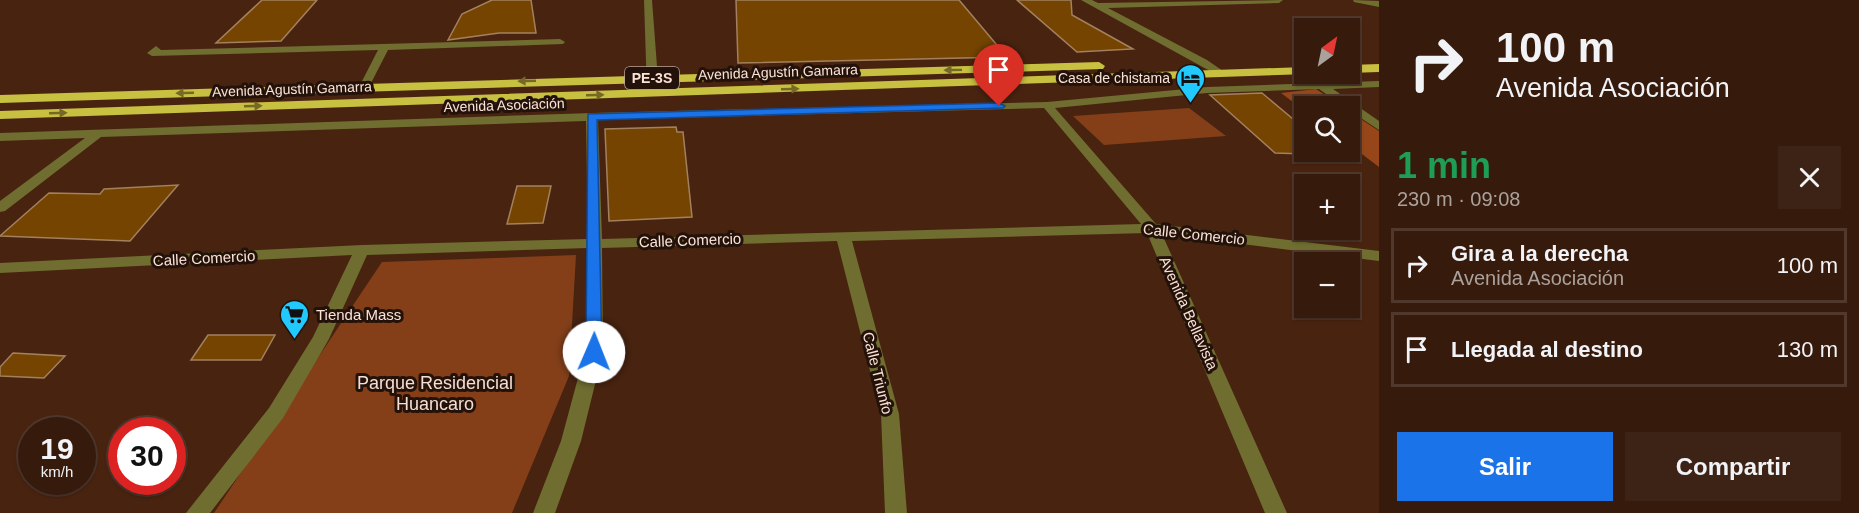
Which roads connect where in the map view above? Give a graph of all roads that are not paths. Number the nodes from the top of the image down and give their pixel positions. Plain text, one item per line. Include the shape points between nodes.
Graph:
1 (648, 0) edge
2 (1085, 0) edge
3 (1267, 0) edge
4 (1279, 0) edge
5 (1357, 0) edge
6 (1379, 4) edge
7 (1098, 6) junction
8 (560, 42) dead end
9 (381, 45) junction
10 (156, 49) dead end
11 (1360, 58) edge
12 (1379, 58) edge
13 (1294, 60) edge
14 (1203, 62) junction
15 (1379, 68) edge
16 (1360, 69) edge
17 (1294, 71) edge
18 (1219, 73) junction
19 (652, 78) junction
20 (1379, 84) edge
21 (1321, 86) junction
22 (364, 87) junction
23 (324, 88) junction
24 (653, 93) junction
25 (0, 99) edge
26 (315, 104) junction
27 (1047, 105) junction
28 (0, 115) edge
29 (592, 117) junction
30 (1379, 126) edge
31 (98, 134) junction
32 (0, 137) edge
33 (0, 208) edge
34 (1152, 228) junction
35 (843, 235) junction
36 (595, 243) junction
37 (362, 250) junction
38 (1379, 256) edge
39 (0, 268) edge
40 (197, 513) edge
41 (544, 513) edge
42 (896, 513) edge
43 (1276, 513) edge

1 - 19 street
2 - 7 street
3 - 4 street
3 - 7 street
5 - 6 street
7 - 14 street
8 - 9 street
9 - 10 street via 152,53
9 - 22 street via 384,47
11 - 12 highway
13 - 14 highway, Avenida Agustín Gamarra / PE-3S
14 - 18 street
14 -> 19 highway, Avenida Agustín Gamarra / PE-3S
15 - 16 highway
17 - 18 highway, Avenida Agustín Gamarra / PE-3S
24 -> 18 highway, Avenida Agustín Gamarra / PE-3S
19 -> 22 highway, Avenida Agustín Gamarra / PE-3S
19 - 24 street
20 - 21 street, Avenida Asociación
21 - 27 street, Avenida Asociación via 1207,90
21 - 30 street
22 - 23 highway, Avenida Agustín Gamarra / PE-3S
23 -> 25 highway, Avenida Agustín Gamarra / PE-3S
23 - 26 highway
26 -> 24 highway, Avenida Agustín Gamarra / PE-3S
28 -> 26 highway, Avenida Agustín Gamarra / PE-3S
27 - 29 street, Avenida Asociación
27 - 34 street, Avenida Bellavista
29 - 31 street, Avenida Asociación
29 - 36 street
31 - 32 street, Avenida Asociación
31 - 33 street
34 - 35 street, Calle Comercio
34 - 38 street, Calle Comercio
34 - 43 street, Avenida Bellavista
35 - 36 street, Calle Comercio
35 - 42 street, Calle Triunfo via 890,414
36 - 37 street, Calle Comercio
36 - 41 street via 594,352 571,441
37 - 39 street, Calle Comercio
37 - 40 street via 321,339 276,412

